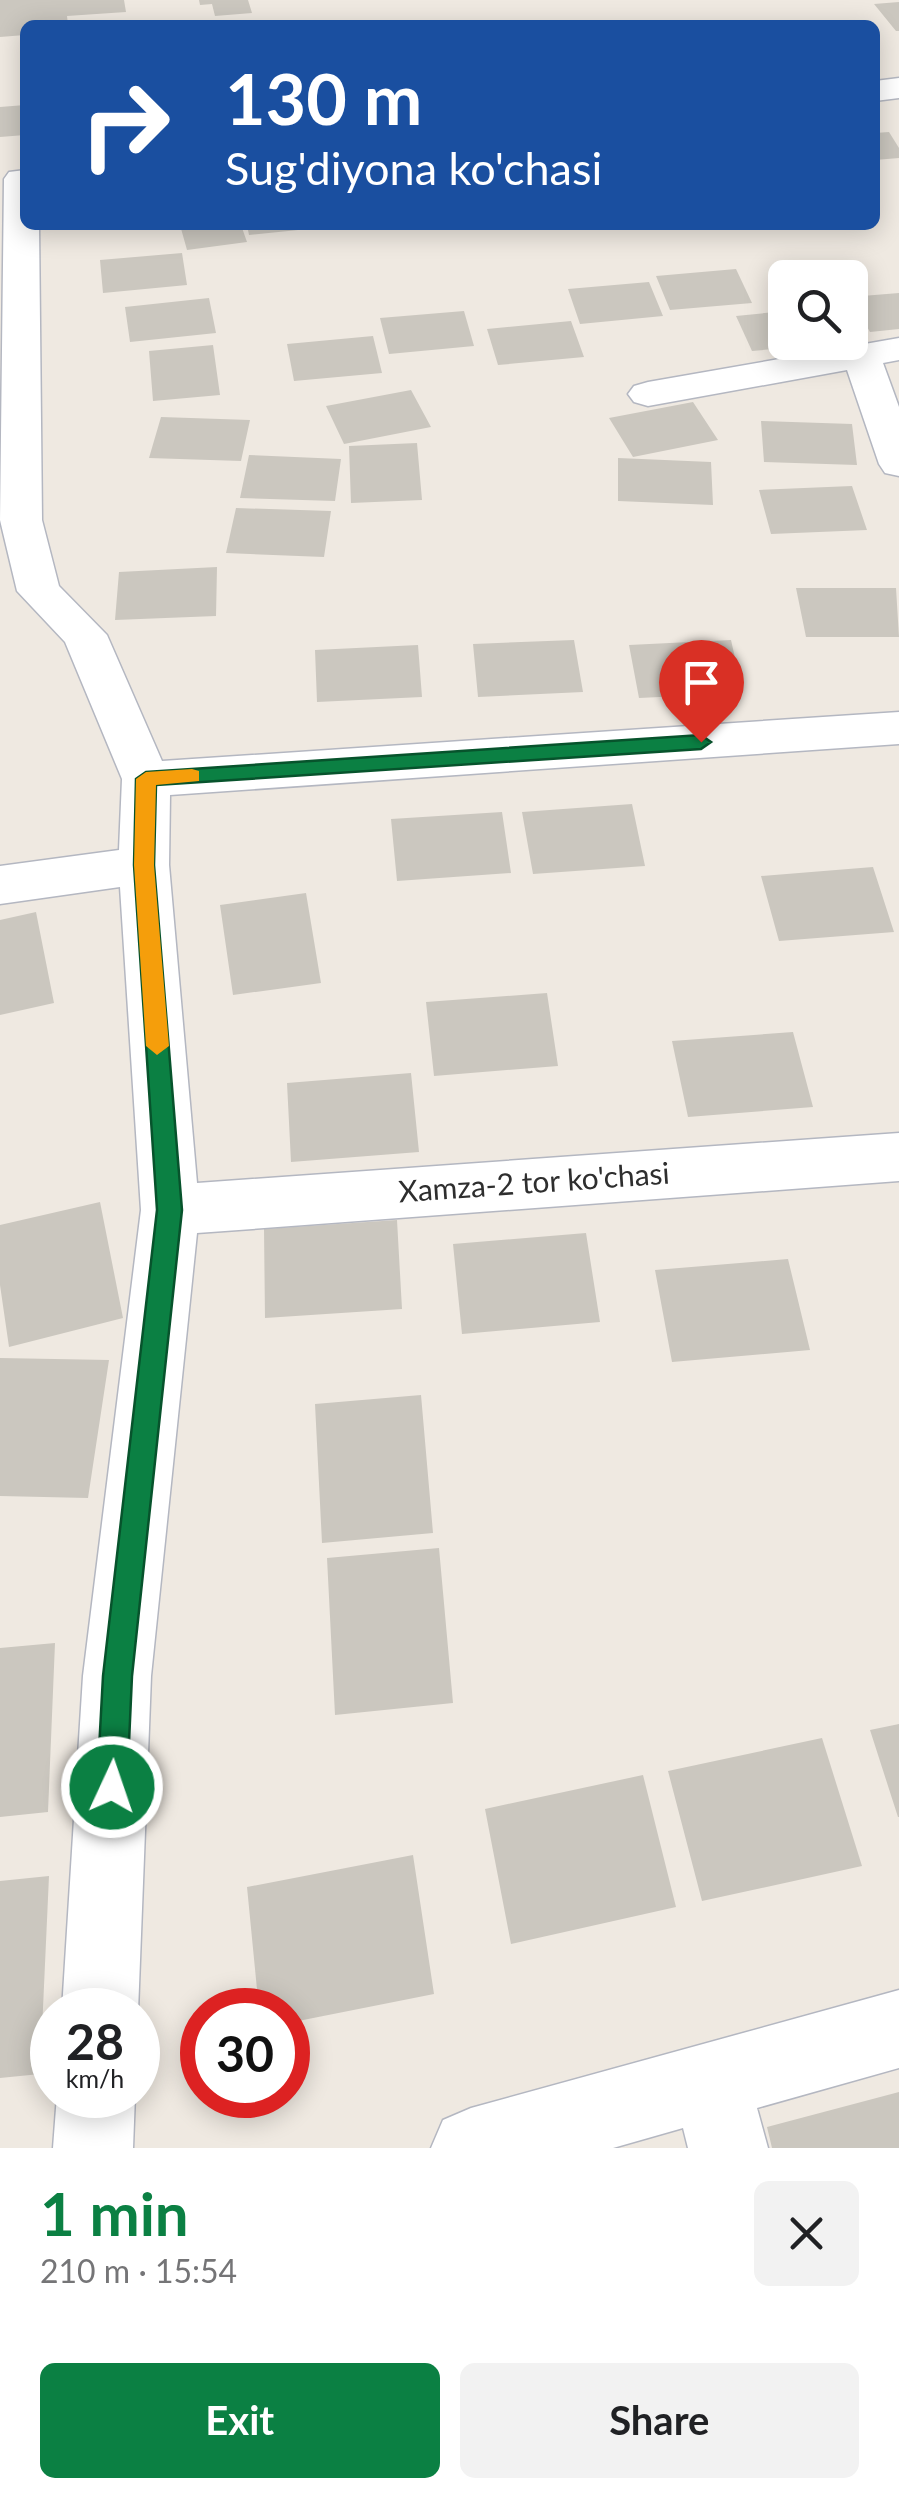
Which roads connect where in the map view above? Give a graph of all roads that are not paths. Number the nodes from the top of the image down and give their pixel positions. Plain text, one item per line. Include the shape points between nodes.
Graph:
1 (15, 180) edge
2 (880, 352) edge
3 (648, 394) dead end
4 (899, 464) edge
5 (899, 728) edge
6 (146, 779) junction
7 (144, 865) junction
8 (0, 884) edge
9 (899, 1157) edge
10 (170, 1210) junction
11 (101, 1988) edge
12 (899, 2030) edge
13 (719, 2115) edge
14 (95, 2118) edge
15 (94, 2148) edge
16 (471, 2148) edge

1 - 6 street via 21,520 38,592 84,635
2 - 3 street
2 - 4 street
5 - 6 street
6 - 7 street
7 - 8 street
7 - 10 street
9 - 10 street, Xamza-2 tor ko'chasi
10 - 11 street via 117,1676
12 - 13 street
13 - 16 street
14 - 15 street

